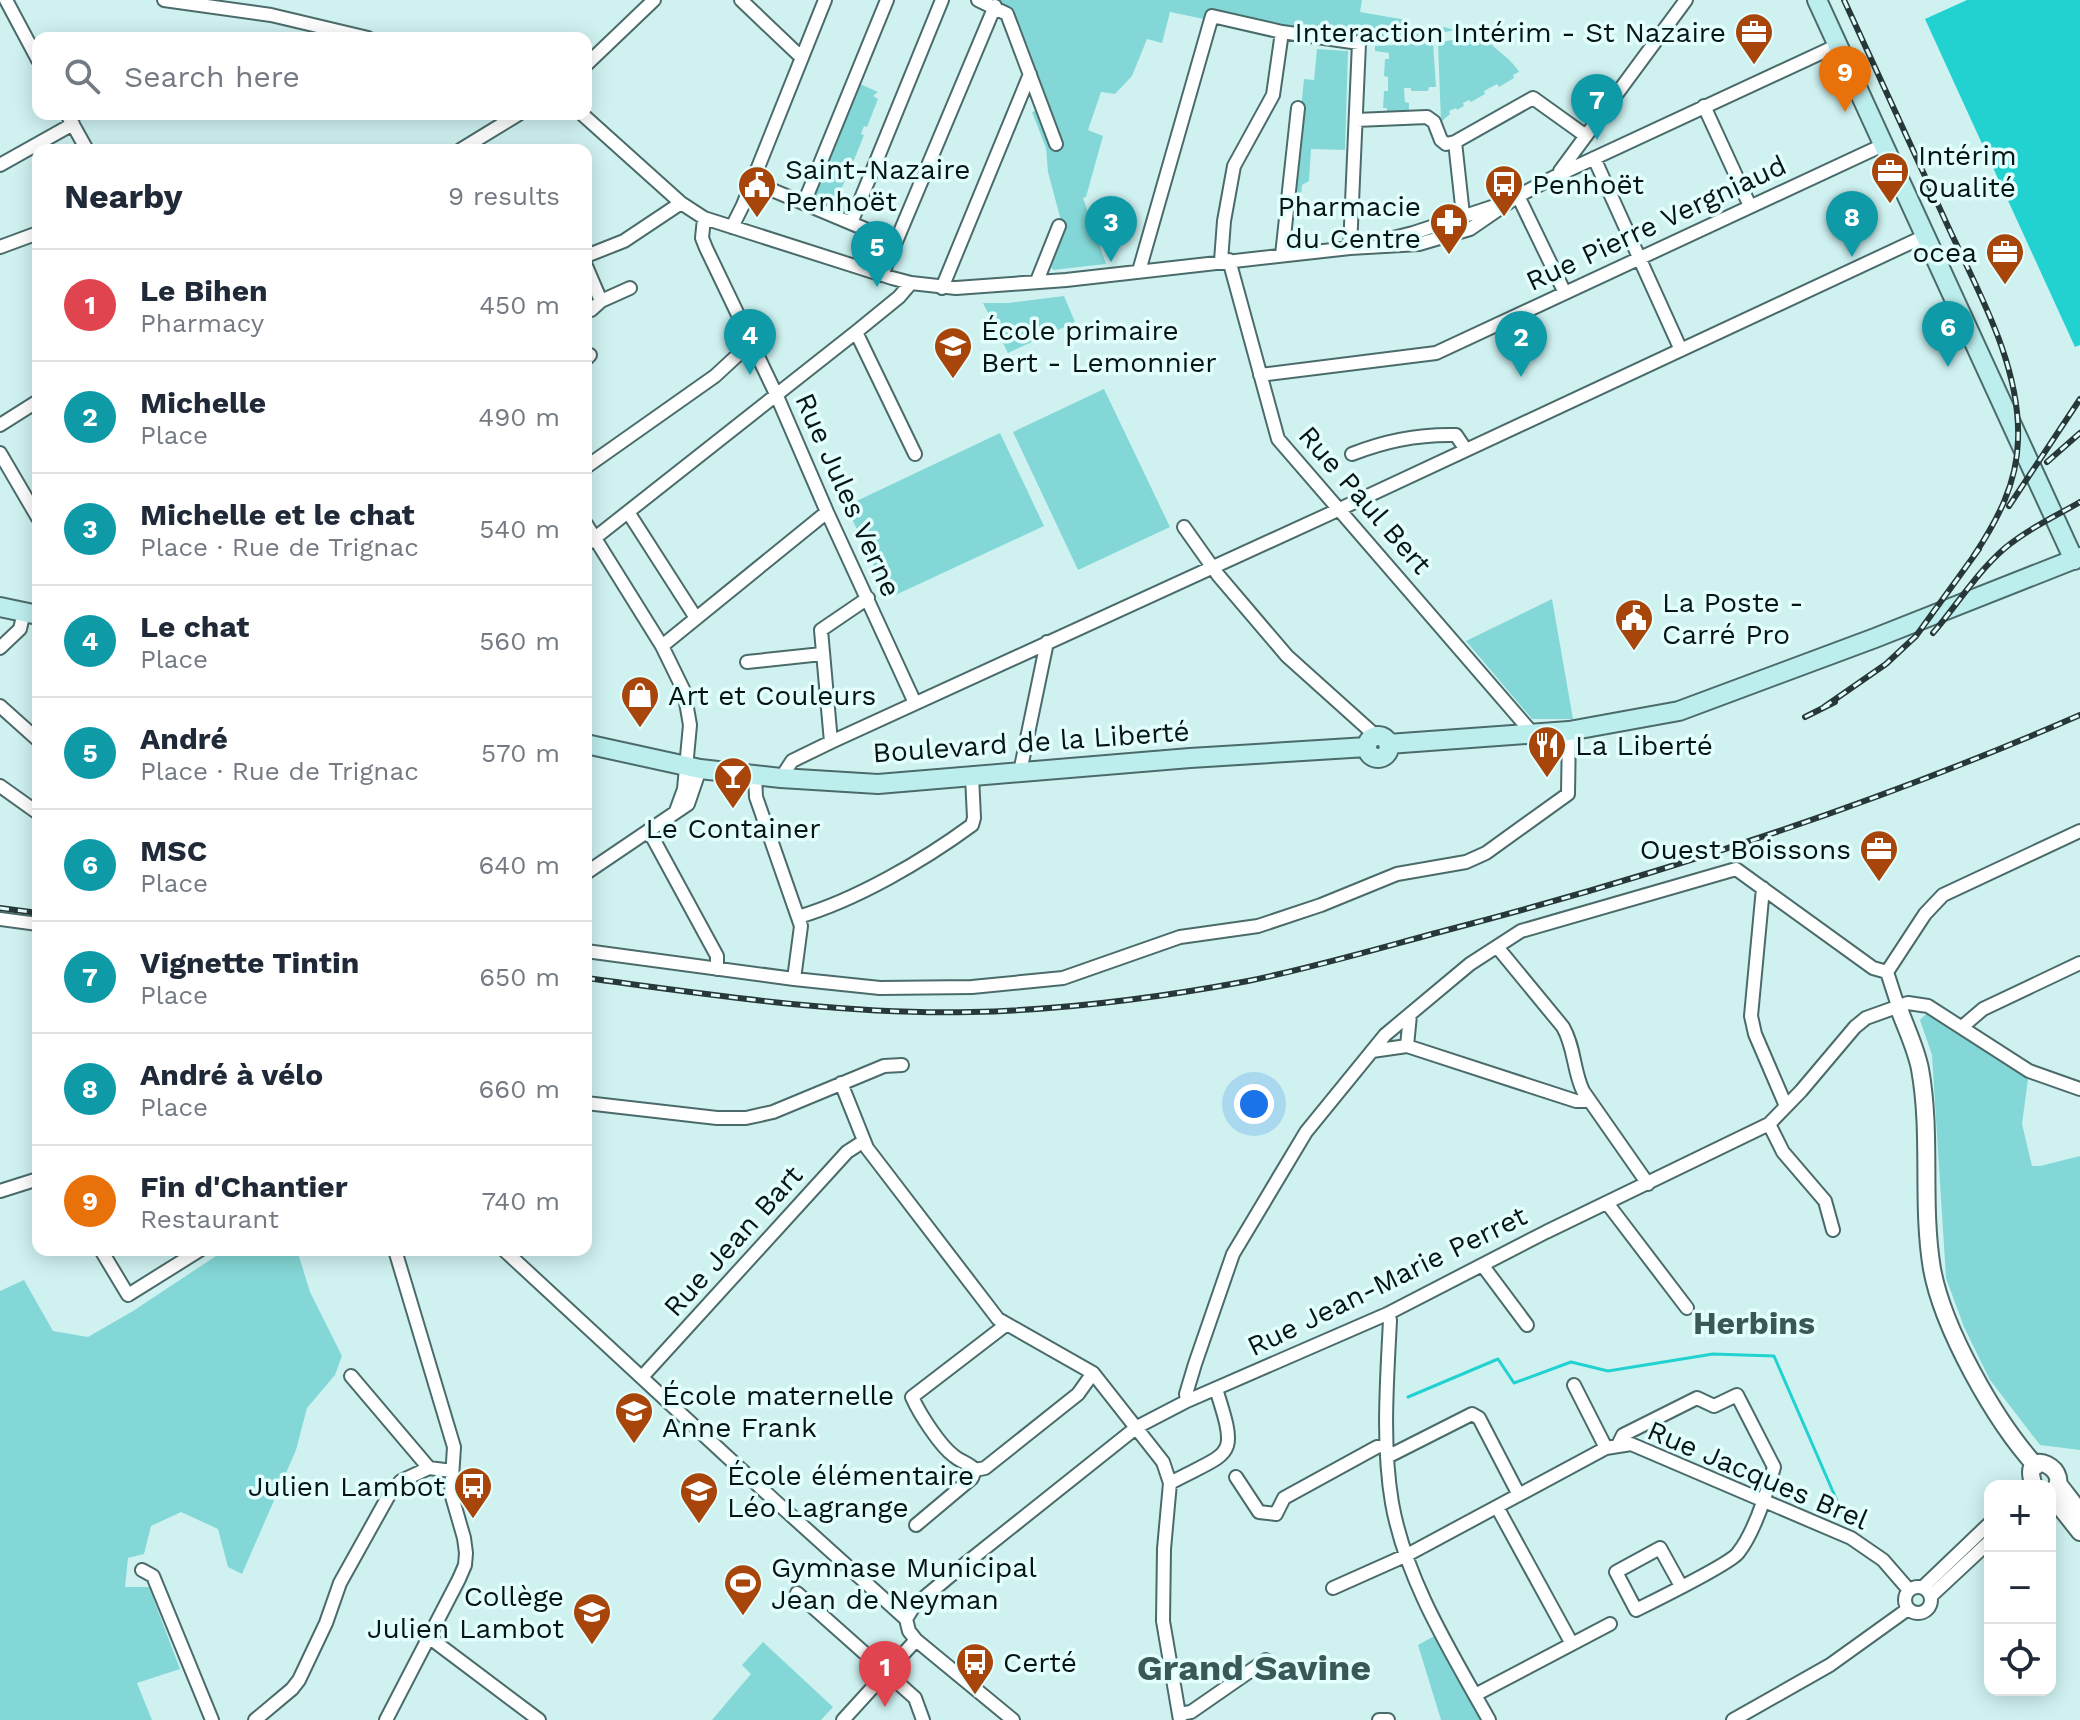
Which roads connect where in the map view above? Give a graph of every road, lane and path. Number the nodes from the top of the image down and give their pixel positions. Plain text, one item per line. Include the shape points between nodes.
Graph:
1 (6, 0) edge
2 (164, 0) edge
3 (654, 0) edge
4 (741, 0) edge
5 (825, 0) edge
6 (887, 0) edge
7 (942, 0) edge
8 (978, 0) edge
9 (1686, 0) edge
10 (1817, 0) edge
11 (995, 6) junction
12 (343, 32) edge
13 (1282, 32) junction
14 (1838, 45) junction
15 (32, 49) edge
16 (802, 58) junction
17 (592, 59) edge
18 (1030, 74) junction
19 (1704, 106) junction
20 (1298, 108) dead end
21 (68, 120) edge
22 (71, 120) edge
23 (509, 120) edge
24 (589, 120) edge
25 (1356, 120) junction
26 (1586, 136) junction
27 (1455, 142) junction
28 (84, 144) edge
29 (470, 144) edge
30 (1056, 144) dead end
31 (1883, 145) junction
32 (1594, 158) junction
33 (0, 165) edge
34 (1558, 175) junction
35 (753, 182) junction
36 (1515, 199) junction
37 (681, 203) junction
38 (804, 203) junction
39 (1750, 206) junction
40 (1463, 215) junction
41 (704, 218) junction
42 (851, 223) junction
43 (1059, 226) dead end
44 (732, 227) junction
45 (32, 235) edge
46 (1925, 236) junction
47 (896, 242) junction
48 (0, 247) edge
49 (1350, 248) junction
50 (592, 254) edge
51 (1282, 255) junction
52 (1639, 258) junction
53 (1225, 261) junction
54 (1139, 271) junction
55 (882, 275) junction
56 (1037, 281) junction
57 (911, 283) junction
58 (630, 288) dead end
59 (942, 288) junction
60 (592, 289) edge
61 (1564, 291) junction
62 (856, 332) junction
63 (752, 345) junction
64 (1681, 350) junction
65 (1260, 375) junction
66 (776, 394) junction
67 (32, 405) edge
68 (0, 425) edge
69 (1466, 450) junction
70 (0, 453) edge
71 (915, 454) dead end
72 (1352, 454) dead end
73 (592, 463) edge
74 (32, 508) edge
75 (1340, 508) junction
76 (628, 512) junction
77 (827, 512) junction
78 (1184, 527) dead end
79 (592, 540) edge
80 (592, 545) edge
81 (2078, 553) edge
82 (1212, 566) junction
83 (868, 598) junction
84 (0, 607) edge
85 (31, 614) edge
86 (696, 618) junction
87 (1047, 642) junction
88 (662, 646) junction
89 (0, 648) edge
90 (822, 654) junction
91 (747, 662) dead end
92 (915, 703) junction
93 (0, 706) edge
94 (1569, 731) junction
95 (32, 735) edge
96 (1534, 735) junction
97 (831, 742) junction
98 (1377, 742) junction
99 (592, 745) edge
100 (806, 756) junction
101 (692, 768) junction
102 (1020, 772) junction
103 (755, 775) junction
104 (972, 776) junction
105 (781, 778) junction
106 (806, 779) junction
107 (0, 786) edge
108 (32, 809) edge
109 (649, 831) junction
110 (2080, 831) edge
111 (592, 869) edge
112 (1763, 888) junction
113 (798, 917) junction
114 (0, 919) edge
115 (32, 923) edge
116 (1498, 948) junction
117 (592, 952) edge
118 (2080, 963) edge
119 (717, 969) junction
120 (1887, 972) junction
121 (794, 979) junction
122 (1898, 1006) junction
123 (1410, 1015) junction
124 (1962, 1027) junction
125 (1407, 1046) junction
126 (1372, 1051) junction
127 (902, 1065) dead end
128 (841, 1083) junction
129 (2080, 1089) edge
130 (1586, 1102) junction
131 (592, 1104) edge
132 (1786, 1106) junction
133 (1769, 1124) junction
134 (864, 1141) junction
135 (32, 1181) edge
136 (1648, 1184) junction
137 (0, 1191) edge
138 (1607, 1203) junction
139 (1833, 1230) dead end
140 (105, 1256) edge
141 (190, 1256) edge
142 (397, 1256) edge
143 (511, 1256) edge
144 (1483, 1266) junction
145 (1687, 1308) dead end
146 (1387, 1314) junction
147 (1007, 1324) junction
148 (1527, 1325) dead end
149 (1093, 1373) junction
150 (351, 1376) dead end
151 (642, 1377) junction
152 (1574, 1385) dead end
153 (1216, 1389) junction
154 (1187, 1401) junction
155 (1137, 1427) junction
156 (1612, 1446) junction
157 (1387, 1451) junction
158 (429, 1468) junction
159 (975, 1470) junction
160 (452, 1471) junction
161 (1236, 1477) dead end
162 (2033, 1480) edge
163 (1170, 1483) junction
164 (2056, 1486) edge
165 (2056, 1493) edge
166 (1519, 1495) junction
167 (2056, 1496) edge
168 (1764, 1500) junction
169 (1497, 1507) junction
170 (2080, 1512) edge
171 (916, 1525) dead end
172 (1984, 1530) edge
173 (2080, 1532) edge
174 (1984, 1546) edge
175 (1407, 1555) junction
176 (142, 1570) dead end
177 (1681, 1586) junction
178 (1333, 1588) dead end
179 (1909, 1590) junction
180 (1927, 1592) junction
181 (797, 1593) dead end
182 (1908, 1609) junction
183 (906, 1619) junction
184 (1610, 1624) dead end
185 (430, 1638) junction
186 (916, 1640) junction
187 (1572, 1644) junction
188 (1266, 1660) dead end
189 (887, 1673) junction
190 (1475, 1695) junction
191 (1179, 1717) edge
192 (212, 1720) edge
193 (255, 1720) edge
194 (386, 1720) edge
195 (539, 1720) edge
196 (843, 1720) edge
197 (923, 1720) edge
198 (1013, 1720) edge
199 (1379, 1720) edge
200 (1388, 1720) edge
201 (1489, 1720) edge
202 (1733, 1720) edge

1 - 15 street
2 - 12 street via 271,15
3 - 17 street
4 - 16 street
5 - 16 street
6 - 38 street
7 - 42 street
8 - 11 street
9 - 26 street
10 - 14 main road
11 - 18 street via 1007,14
11 - 47 street
13 - 25 street via 1359,43
13 - 53 street, Rue Paul Bert via 1273,95 1234,166 1224,221
13 - 54 street via 1212,16
14 - 19 street
14 - 31 main road
16 - 35 street
18 - 30 street
18 - 59 street
19 - 32 street
19 - 39 street
20 - 51 street
21 - 33 street
22 - 28 street
23 - 29 street
24 - 37 street
25 - 27 street via 1427,117 1441,140
25 - 49 street
26 - 27 street via 1533,98
26 - 34 street
27 - 40 street
31 - 39 street, Rue Pierre Vergniaud
31 - 46 main road
32 - 34 street
32 - 52 street
34 - 36 street
35 - 38 street
35 - 44 street
36 - 40 street
36 - 49 street via 1470,229 1419,244
36 - 61 street
37 - 41 street
37 - 50 street via 624,241
38 - 42 street
39 - 52 street, Rue Pierre Vergniaud
40 - 49 street
41 - 44 street
41 - 63 street, Rue Jules Verne via 702,238
42 - 47 street
43 - 56 street
44 - 55 street
45 - 48 street
46 - 64 street
46 - 81 main road via 2060,531
47 - 55 street
49 - 51 street
51 - 53 street
52 - 61 street, Rue Pierre Vergniaud
52 - 64 street
53 - 54 street
53 - 65 street, Rue Paul Bert
54 - 56 street
55 - 57 street
56 - 59 street
57 - 59 street
57 - 62 street
58 - 60 street via 596,305
61 - 65 street, Rue Pierre Vergniaud via 1436,353
62 - 66 street
62 - 71 street
63 - 66 street, Rue Jules Verne
63 - 73 street
64 - 69 street
65 - 75 street, Rue Paul Bert via 1278,439
66 - 76 street
66 - 77 street, Rue Jules Verne
67 - 68 street
69 - 72 street via 1456,435 1428,434
69 - 75 street
70 - 74 street
75 - 82 street
75 - 96 street, Rue Paul Bert
76 - 79 street
76 - 86 street
77 - 83 street, Rue Jules Verne
77 - 86 street
78 - 82 street
80 - 88 street
81 - 94 main road, Boulevard de la Liberté via 1699,705
82 - 87 street
82 - 98 street via 1287,656
83 - 90 street via 821,630
83 - 92 street, Rue Jules Verne
84 - 85 main road
85 - 89 street
86 - 88 street
87 - 92 street
87 - 102 street
88 - 101 street via 684,691
90 - 91 street
90 - 97 street
92 - 97 street
93 - 95 street
94 - 96 main road, Boulevard de la Liberté
94 - 121 street via 1568,794 1466,862 1397,874 1269,922 1180,937 1063,978 972,987 880,988
96 - 98 main road, Boulevard de la Liberté
97 - 100 street
98 - 102 main road, Boulevard de la Liberté
99 - 101 main road, Boulevard de la Liberté
100 - 105 street via 792,761
100 - 106 street
101 - 103 main road, Boulevard de la Liberté
101 - 109 street via 688,804
102 - 104 main road, Boulevard de la Liberté
103 - 105 main road, Boulevard de la Liberté
103 - 113 street via 756,797
104 - 106 main road, Boulevard de la Liberté via 878,784
104 - 113 street via 972,825 900,871
105 - 106 main road, Boulevard de la Liberté
107 - 108 street
109 - 111 street
109 - 119 street via 717,956
110 - 120 street via 1943,895
112 - 116 street via 1736,869 1521,931
112 - 120 street via 1873,968
112 - 132 street via 1751,1016
113 - 121 street via 801,938
114 - 115 street
116 - 123 street via 1470,964
116 - 130 street via 1571,1041
117 - 119 street
118 - 124 street via 1983,1009
119 - 121 street
120 - 122 street
122 - 124 street via 1928,1006
122 - 132 street, Rue Jean-Marie Perret via 1855,1027
122 - 162 street via 1920,1065 1931,1253 1939,1295 1990,1400 2024,1453
123 - 125 street
123 - 126 street
124 - 129 street via 2029,1071
125 - 126 street
125 - 130 street
126 - 154 street via 1306,1132 1233,1254
127 - 128 street via 884,1066
128 - 131 street via 746,1118
128 - 134 street
130 - 136 street
132 - 133 street, Rue Jean-Marie Perret
133 - 136 street, Rue Jean-Marie Perret
133 - 139 street via 1783,1152 1825,1201
134 - 147 street via 998,1319
134 - 151 street, Rue Jean Bart via 847,1152
135 - 137 street
136 - 138 street, Rue Jean-Marie Perret
138 - 144 street, Rue Jean-Marie Perret
138 - 145 street
140 - 141 street via 128,1295
142 - 160 street via 454,1447
143 - 151 street
144 - 146 street, Rue Jean-Marie Perret
144 - 148 street
146 - 153 street, Rue Jean-Marie Perret
146 - 157 street
147 - 149 street
147 - 159 street via 912,1397 953,1456
149 - 155 street
149 - 159 street via 1078,1394 985,1468
150 - 158 street
151 - 183 street
152 - 156 street
153 - 154 street, Rue Jean-Marie Perret
153 - 163 street via 1229,1446 1223,1455
154 - 155 street, Rue Jean-Marie Perret
155 - 163 street via 1163,1462
155 - 183 street, Rue Jean-Marie Perret via 1004,1531 914,1606
156 - 166 street, Rue Jacques Brel
156 - 168 street, Rue Jacques Brel via 1648,1449
156 - 168 street via 1682,1404 1697,1398 1714,1406 1737,1395 1774,1467
157 - 161 street via 1377,1447 1284,1498 1276,1514 1259,1512
157 - 166 street via 1472,1414 1479,1418
157 - 175 street via 1392,1504
158 - 160 street
158 - 193 street via 401,1481 389,1495 340,1583 299,1680
159 - 171 street
160 - 185 street via 451,1493 464,1538 465,1565
162 - 164 street via 2045,1462 2059,1468 2062,1477
163 - 191 street via 1162,1599
165 - 170 street
166 - 169 street, Rue Jacques Brel
167 - 173 street
168 - 177 street via 1738,1555
168 - 179 street, Rue Jacques Brel via 1867,1547
169 - 175 street, Rue Jacques Brel
169 - 187 street
172 - 180 street
174 - 180 street
175 - 178 street, Rue Jacques Brel
175 - 190 street
176 - 192 street via 153,1576
177 - 177 street via 1636,1610 1616,1572 1660,1548
179 - 180 street via 1916,1586
179 - 182 street
180 - 182 street via 1930,1605 1925,1611
181 - 189 street
182 - 202 street via 1830,1665
183 - 186 street
184 - 187 street
185 - 194 street
185 - 195 street
186 - 189 street
186 - 198 street
187 - 190 street
188 - 191 street
189 - 196 street
189 - 197 street via 915,1698
190 - 201 street
199 - 200 street

